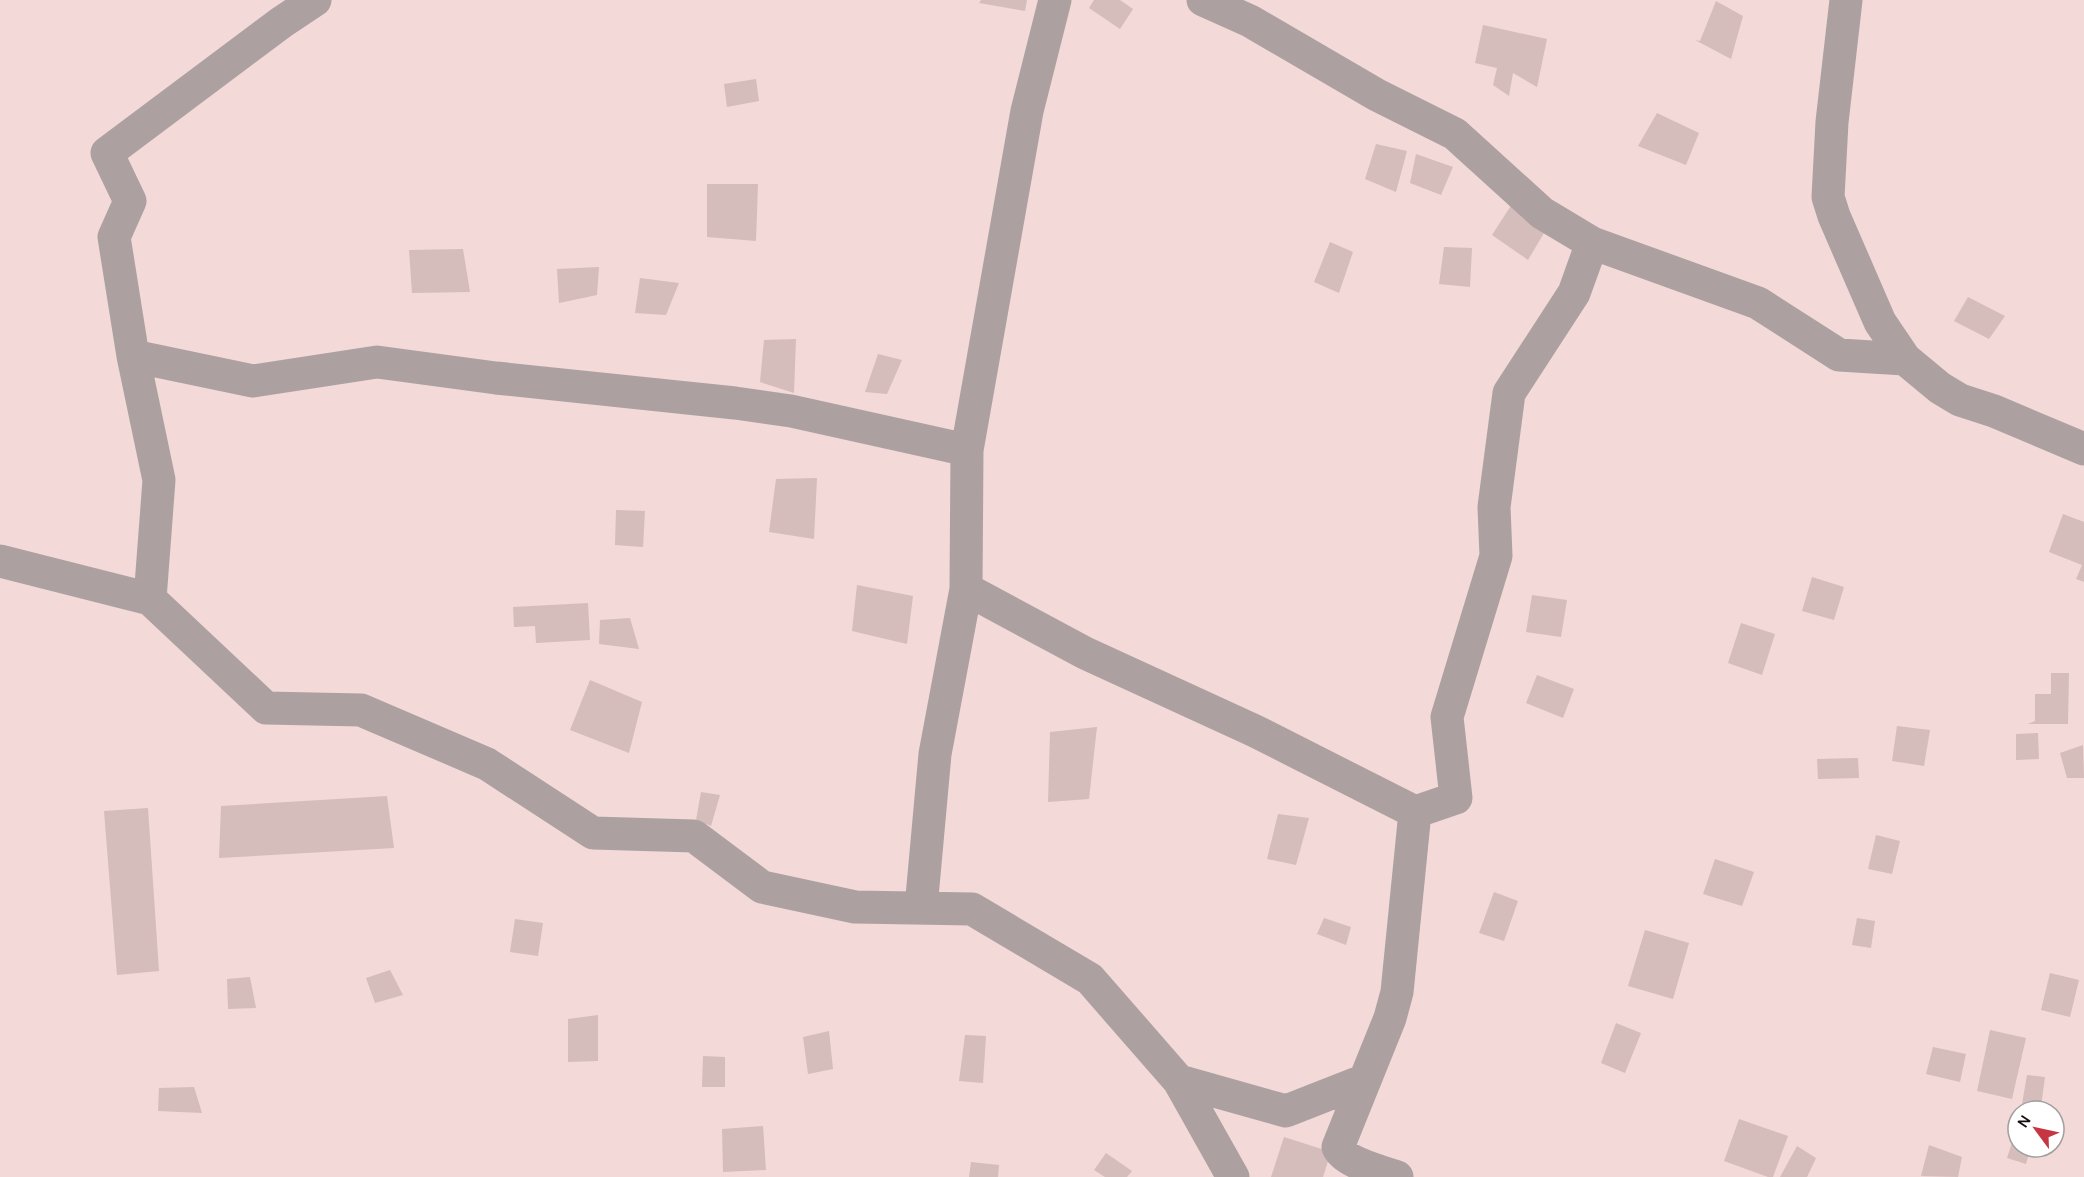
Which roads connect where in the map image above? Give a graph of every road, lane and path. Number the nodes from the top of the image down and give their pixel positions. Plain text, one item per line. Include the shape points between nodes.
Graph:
1 (315, 0) edge
2 (1055, 0) edge
3 (1203, 0) edge
4 (1846, 0) edge
5 (1592, 243) junction
6 (133, 356) junction
7 (1905, 358) junction
8 (2084, 449) edge
9 (967, 450) junction
10 (0, 561) edge
11 (966, 589) junction
12 (150, 599) junction
13 (1415, 812) junction
14 (921, 908) junction
15 (1365, 1080) junction
16 (1179, 1081) junction
17 (1233, 1177) edge
18 (1397, 1177) edge

1 - 6 street via 107,153 130,201 114,237
2 - 9 street via 1027,111
3 - 5 street via 1250,21 1377,95 1455,134 1542,213
4 - 7 street via 1828,197 1880,322
5 - 7 street via 1758,303 1839,356
5 - 13 street via 1574,293 1509,393 1494,507 1496,556 1447,717 1456,798
6 - 9 street via 253,381 378,362 791,411
6 - 12 street via 159,480
7 - 8 street via 1960,400
9 - 11 street
10 - 12 street
11 - 13 street via 1085,653 1255,731
11 - 14 street via 935,754
12 - 14 street via 266,708 361,710 487,764 593,834 694,836 762,887 855,907
13 - 15 street via 1397,992
14 - 16 street via 972,909 1090,979
15 - 16 street via 1286,1111
15 - 18 street via 1338,1147 1350,1160
16 - 17 street

